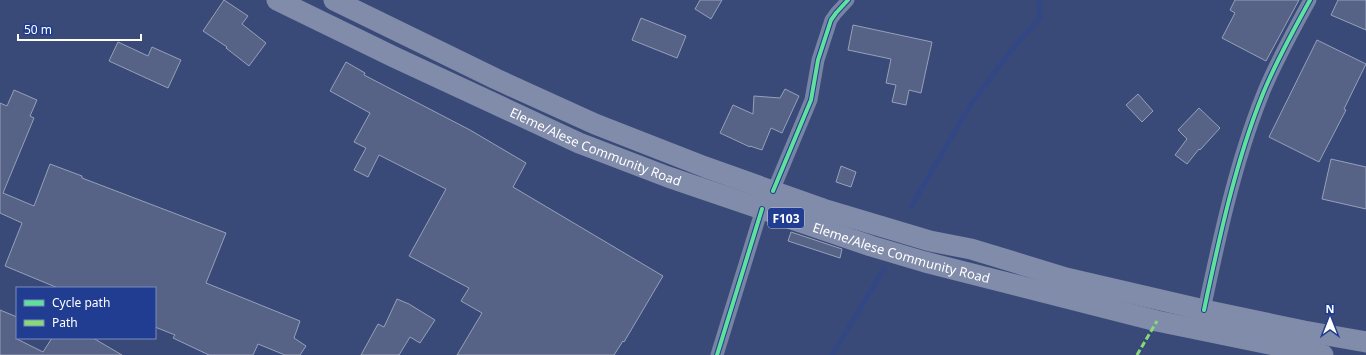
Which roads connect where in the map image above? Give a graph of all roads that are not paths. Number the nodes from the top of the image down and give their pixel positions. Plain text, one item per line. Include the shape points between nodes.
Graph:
1 (277, 0) edge
2 (334, 0) edge
3 (848, 0) edge
4 (1310, 0) edge
5 (774, 191) junction
6 (762, 210) junction
7 (1204, 310) junction
8 (1366, 342) edge
9 (717, 355) edge
10 (1323, 355) edge

1 - 6 main road, Eleme/Alese Community Road / F103 via 579,143 668,178
2 - 5 main road, Eleme/Alese Community Road / F103 via 595,124
3 - 5 street via 832,20 818,60 811,100
4 - 7 street via 1262,95 1218,241
5 - 7 main road, Eleme/Alese Community Road / F103 via 823,209 930,241 970,249 1066,278
6 - 9 street
6 - 10 main road, Eleme/Alese Community Road / F103 via 925,262 1157,321
7 - 8 main road, Eleme/Alese Community Road / F103

